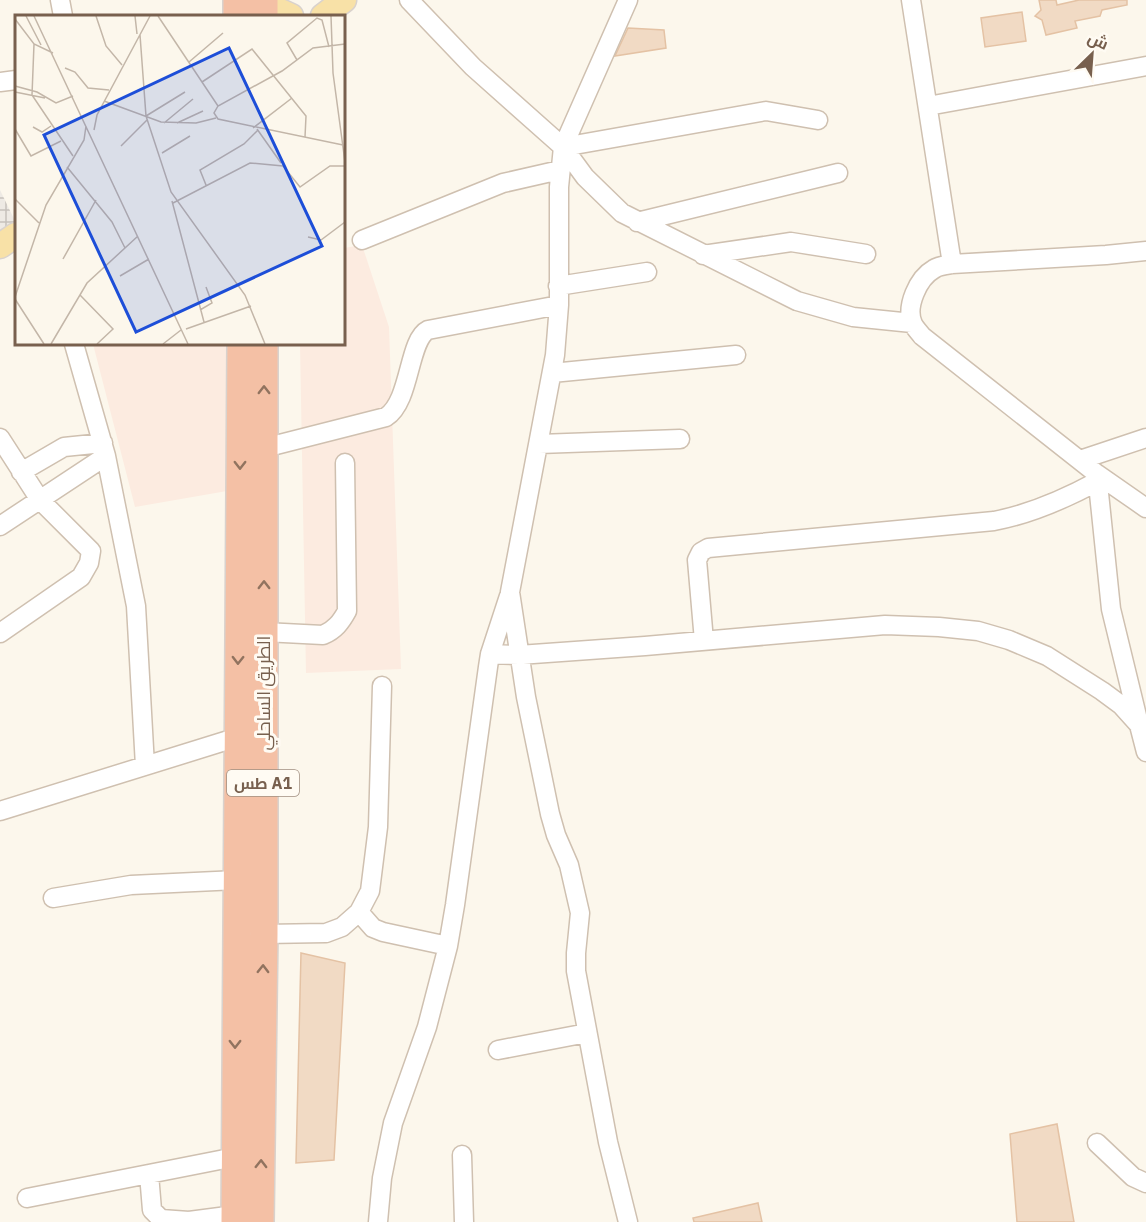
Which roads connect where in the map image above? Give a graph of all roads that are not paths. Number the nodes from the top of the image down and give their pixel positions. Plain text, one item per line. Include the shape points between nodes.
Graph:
1 (60, 0) edge
2 (266, 0) edge
3 (409, 0) edge
4 (628, 0) edge
5 (911, 0) edge
6 (63, 15) edge
7 (264, 15) edge
8 (289, 15) edge
9 (1146, 66) edge
10 (15, 80) edge
11 (0, 82) edge
12 (928, 106) junction
13 (818, 120) dead end
14 (563, 147) junction
15 (560, 170) junction
16 (838, 173) dead end
17 (637, 222) junction
18 (15, 236) edge
19 (362, 240) dead end
20 (0, 246) edge
21 (1146, 251) edge
22 (703, 255) junction
23 (866, 255) dead end
24 (952, 264) junction
25 (647, 272) dead end
26 (558, 286) junction
27 (559, 305) junction
28 (912, 323) junction
29 (74, 345) edge
30 (241, 345) edge
31 (264, 345) edge
32 (736, 355) dead end
33 (552, 373) junction
34 (1146, 438) edge
35 (680, 439) dead end
36 (539, 444) junction
37 (264, 448) junction
38 (2, 449) edge
39 (104, 449) junction
40 (1080, 460) junction
41 (345, 463) dead end
42 (21, 472) junction
43 (1097, 477) junction
44 (40, 500) junction
45 (1146, 508) edge
46 (0, 526) edge
47 (510, 592) junction
48 (264, 632) junction
49 (0, 633) edge
50 (704, 641) junction
51 (490, 654) junction
52 (519, 655) junction
53 (382, 686) dead end
54 (1139, 725) junction
55 (238, 737) junction
56 (1146, 752) edge
57 (145, 766) junction
58 (0, 811) edge
59 (237, 880) junction
60 (53, 898) dead end
61 (359, 912) junction
62 (264, 934) junction
63 (448, 946) junction
64 (587, 1033) junction
65 (498, 1050) dead end
66 (1097, 1143) dead end
67 (462, 1155) dead end
68 (235, 1157) junction
69 (150, 1174) junction
70 (1146, 1183) edge
71 (27, 1198) dead end
72 (235, 1219) edge
73 (260, 1222) edge
74 (378, 1222) edge
75 (464, 1222) edge
76 (628, 1222) edge

1 - 6 street
2 - 7 highway
2 - 8 main road
3 - 14 street via 473,67
4 - 14 street
5 - 12 street
9 - 12 street
10 - 11 street
12 - 24 street
13 - 14 street via 766,111
14 - 15 street
14 - 17 street via 585,177 622,213
15 - 19 street via 503,183
15 - 26 street
16 - 17 street
17 - 22 street
18 - 20 main road
21 - 24 street
22 - 23 street via 791,242
22 - 28 street via 826,311
24 - 28 street via 935,268 924,277 911,308
25 - 26 street
26 - 27 street
27 - 33 street
27 - 37 street via 428,330 420,336 403,391 391,414
28 - 40 street via 922,336
29 - 39 street
30 -> 55 highway, الطريق الساحلي / طس A1
37 -> 31 highway, الطريق الساحلي / طس A1
32 - 33 street
33 - 36 street
34 - 40 street
35 - 36 street
36 - 47 street
48 -> 37 highway, الطريق الساحلي / طس A1
38 - 42 street
39 - 42 street via 64,447
39 - 44 street
39 - 57 street via 136,606
40 - 43 street
41 - 48 street via 347,611 332,632 323,635
42 - 44 street
43 - 45 street
43 - 50 street via 1044,507 1013,518 708,548 697,560
43 - 54 street via 1111,609
44 - 46 street
44 - 49 street via 91,551 89,562 81,577
47 - 51 street
47 - 52 street
48 - 62 highway, الطريق الساحلي / طس A1
50 - 52 street
50 - 54 street via 885,626 978,631 1018,643 1063,665 1121,705
51 - 52 street
51 - 63 street
52 - 64 street via 549,814 569,865 580,913 576,971
53 - 61 street via 378,827 370,891
54 - 56 street
55 - 57 street
55 - 59 highway, الطريق الساحلي / طس A1
57 - 58 street
59 - 60 street via 131,885
59 -> 68 highway, الطريق الساحلي / طس A1
61 - 62 street via 342,927 326,933
61 - 63 street via 373,928 383,932
73 -> 62 highway, الطريق الساحلي / طس A1
63 - 74 street via 427,1027 393,1123
64 - 65 street
64 - 76 street
66 - 70 street via 1133,1177
67 - 75 street
68 - 69 street
68 - 72 highway, الطريق الساحلي / طس A1
69 - 71 street
69 - 72 street via 152,1210 161,1219

